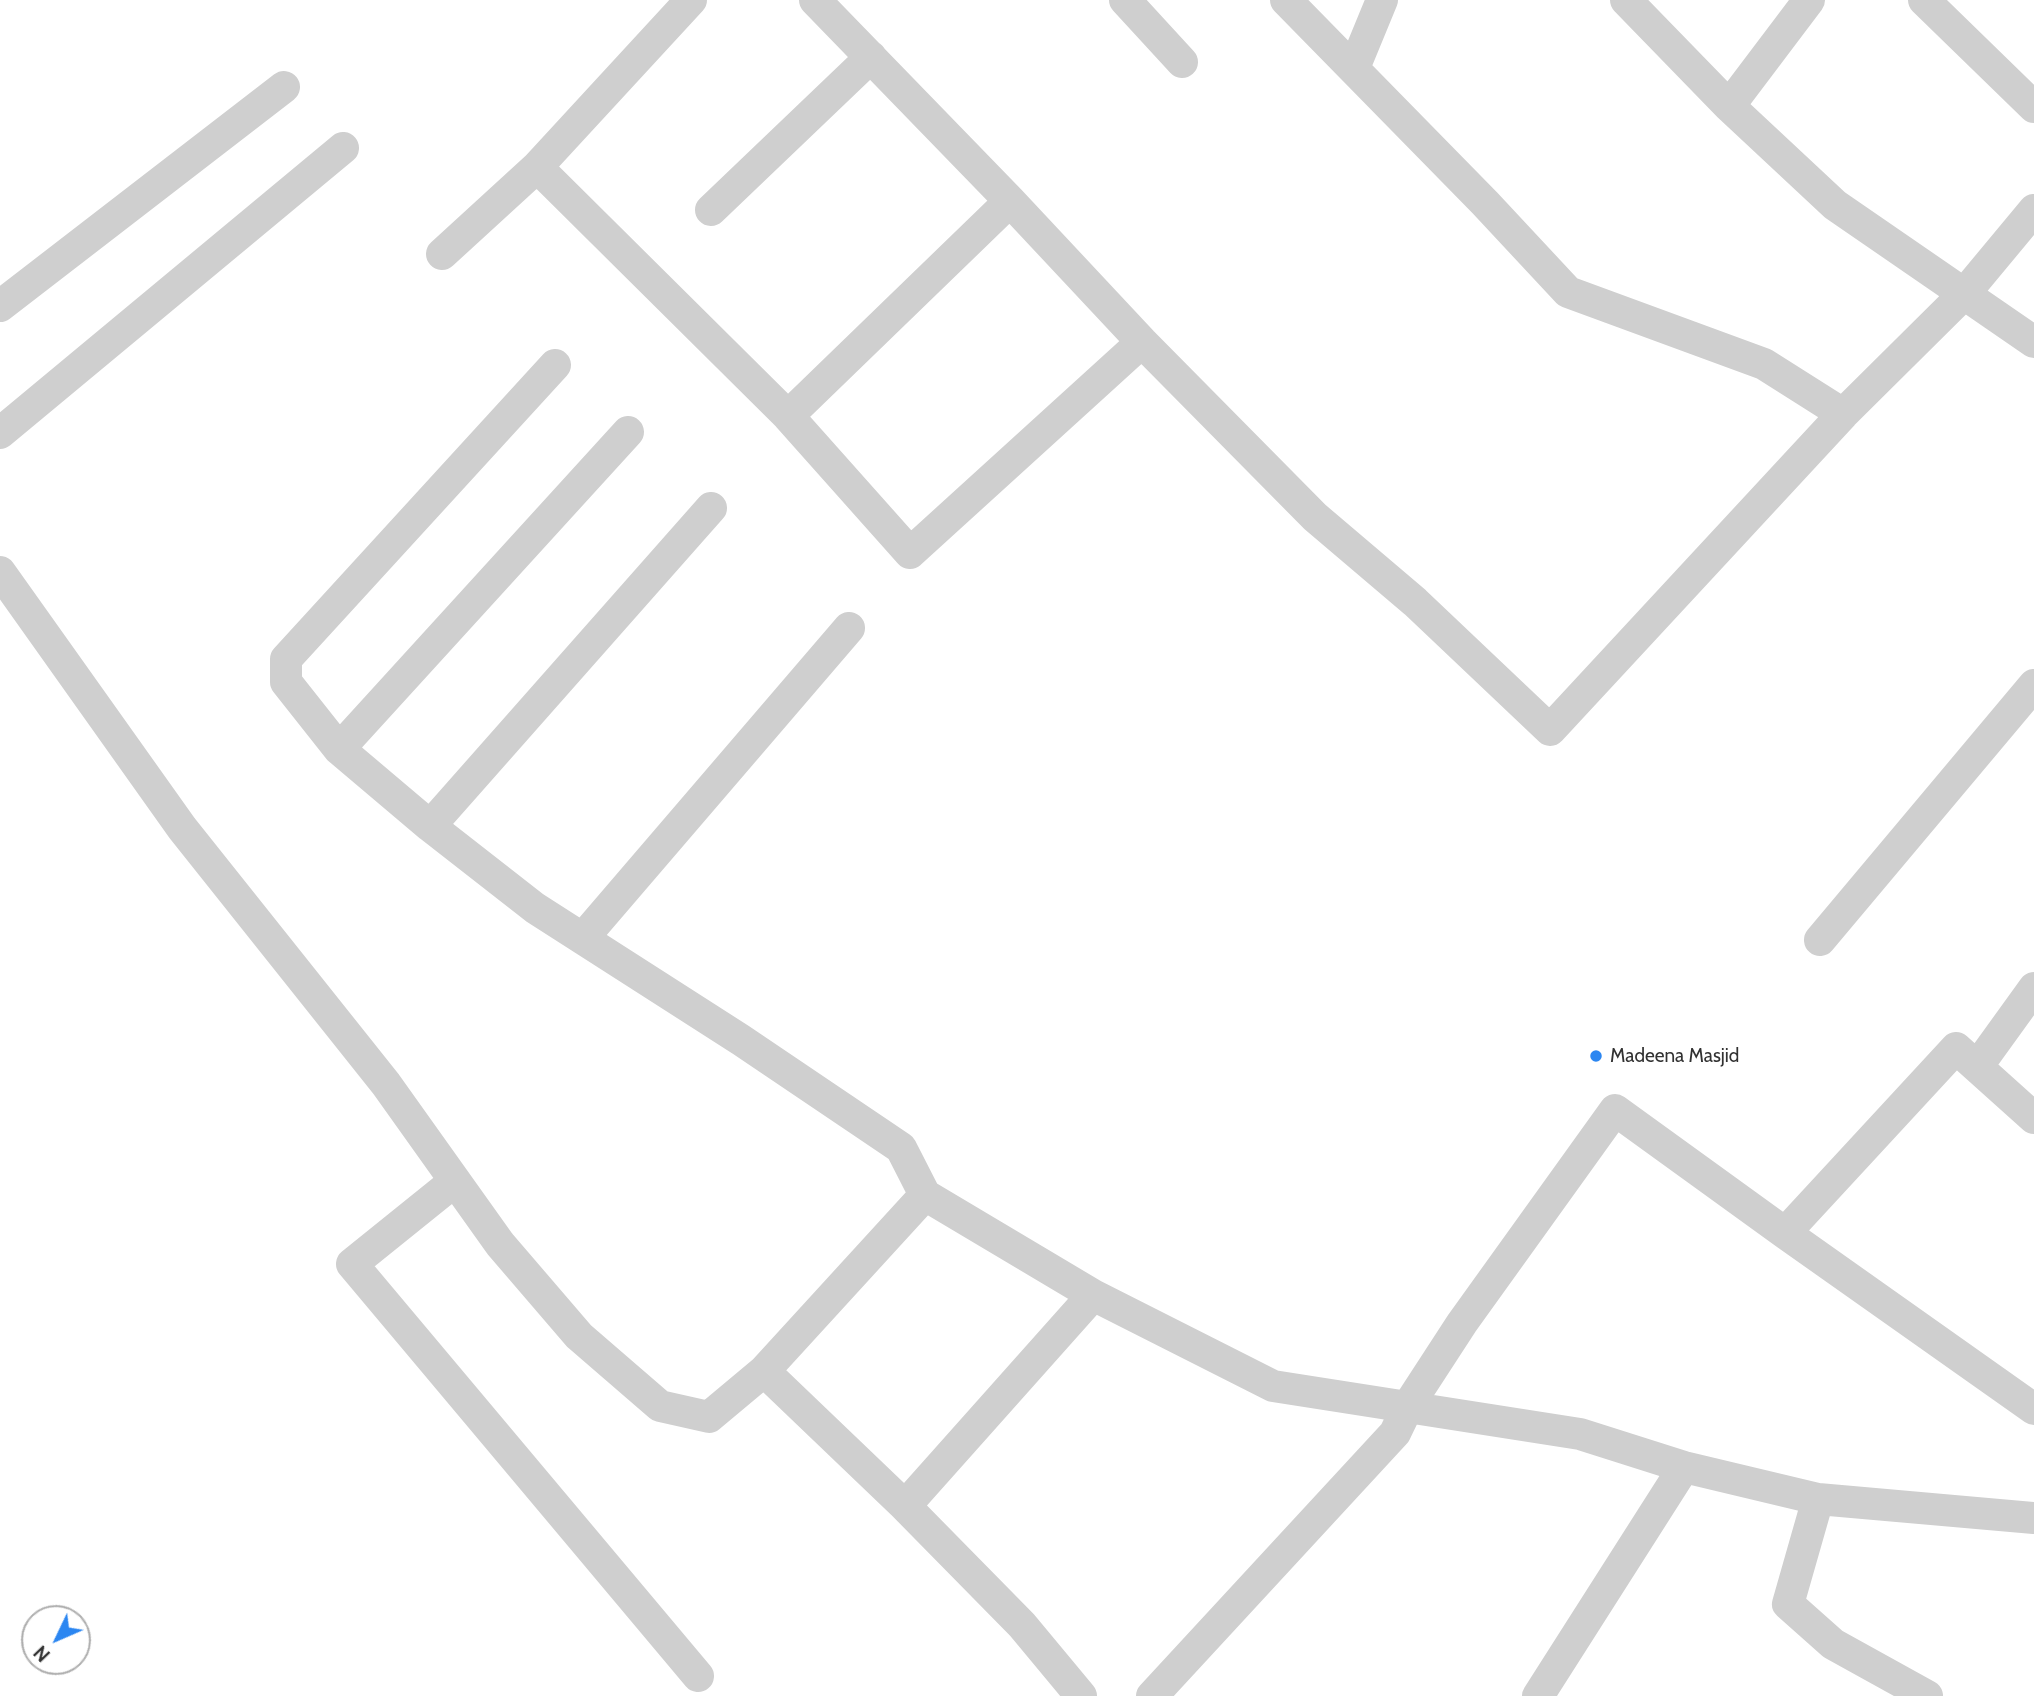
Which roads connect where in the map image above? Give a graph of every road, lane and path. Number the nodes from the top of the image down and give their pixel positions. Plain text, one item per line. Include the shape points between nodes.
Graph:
1 (691, 0) edge
2 (815, 0) edge
3 (1125, 0) edge
4 (1286, 0) edge
5 (1382, 0) edge
6 (1626, 0) edge
7 (1809, 0) edge
8 (1924, 0) edge
9 (871, 57) junction
10 (1182, 62) dead end
11 (1354, 68) junction
12 (285, 88) dead end
13 (1729, 106) junction
14 (2034, 107) edge
15 (343, 148) dead end
16 (537, 167) junction
17 (1010, 201) junction
18 (710, 210) dead end
19 (2034, 210) edge
20 (442, 254) dead end
21 (1965, 293) junction
22 (0, 306) edge
23 (1142, 342) junction
24 (2034, 342) edge
25 (555, 365) dead end
26 (1843, 414) junction
27 (788, 416) junction
28 (628, 432) dead end
29 (0, 433) edge
30 (711, 508) dead end
31 (0, 572) edge
32 (849, 628) dead end
33 (2034, 685) edge
34 (339, 748) junction
35 (430, 826) junction
36 (583, 938) junction
37 (1820, 940) dead end
38 (2034, 988) edge
39 (1978, 1068) junction
40 (2034, 1118) edge
41 (455, 1181) junction
42 (925, 1195) junction
43 (1785, 1233) junction
44 (1093, 1295) junction
45 (764, 1371) junction
46 (1408, 1406) junction
47 (2034, 1409) edge
48 (1684, 1467) junction
49 (1818, 1499) junction
50 (905, 1506) junction
51 (2034, 1518) edge
52 (698, 1676) dead end
53 (1082, 1696) edge
54 (1152, 1696) edge
55 (1538, 1696) edge
56 (1927, 1696) edge

1 - 16 street
2 - 9 street
3 - 10 street
4 - 11 street
5 - 11 street
6 - 13 street
7 - 13 street
8 - 14 street
9 - 17 street
9 - 18 street
11 - 26 street via 1567,292 1764,365
12 - 22 street
13 - 21 street via 1835,205
15 - 29 street
16 - 20 street
16 - 27 street
17 - 23 street
17 - 27 street
19 - 21 street
21 - 24 street
21 - 26 street
23 - 26 street via 1315,517 1415,602 1550,730
23 - 27 street via 910,553
25 - 34 street via 286,659 286,682
28 - 34 street
30 - 35 street
31 - 41 street via 182,828 386,1084
32 - 36 street
33 - 37 street
34 - 35 street
35 - 36 street via 535,908
36 - 42 street via 901,1148
38 - 39 street
39 - 40 street
39 - 43 street via 1956,1048
41 - 45 street via 500,1244 579,1336 660,1406 709,1417
41 - 52 street via 352,1264
42 - 44 street
42 - 45 street
43 - 46 street via 1615,1110
43 - 47 street
44 - 46 street via 1273,1386
44 - 50 street
45 - 50 street
46 - 48 street via 1580,1434
46 - 54 street via 1395,1433
48 - 49 street
48 - 55 street
49 - 51 street
49 - 56 street via 1788,1604 1833,1644
50 - 53 street via 1022,1625

